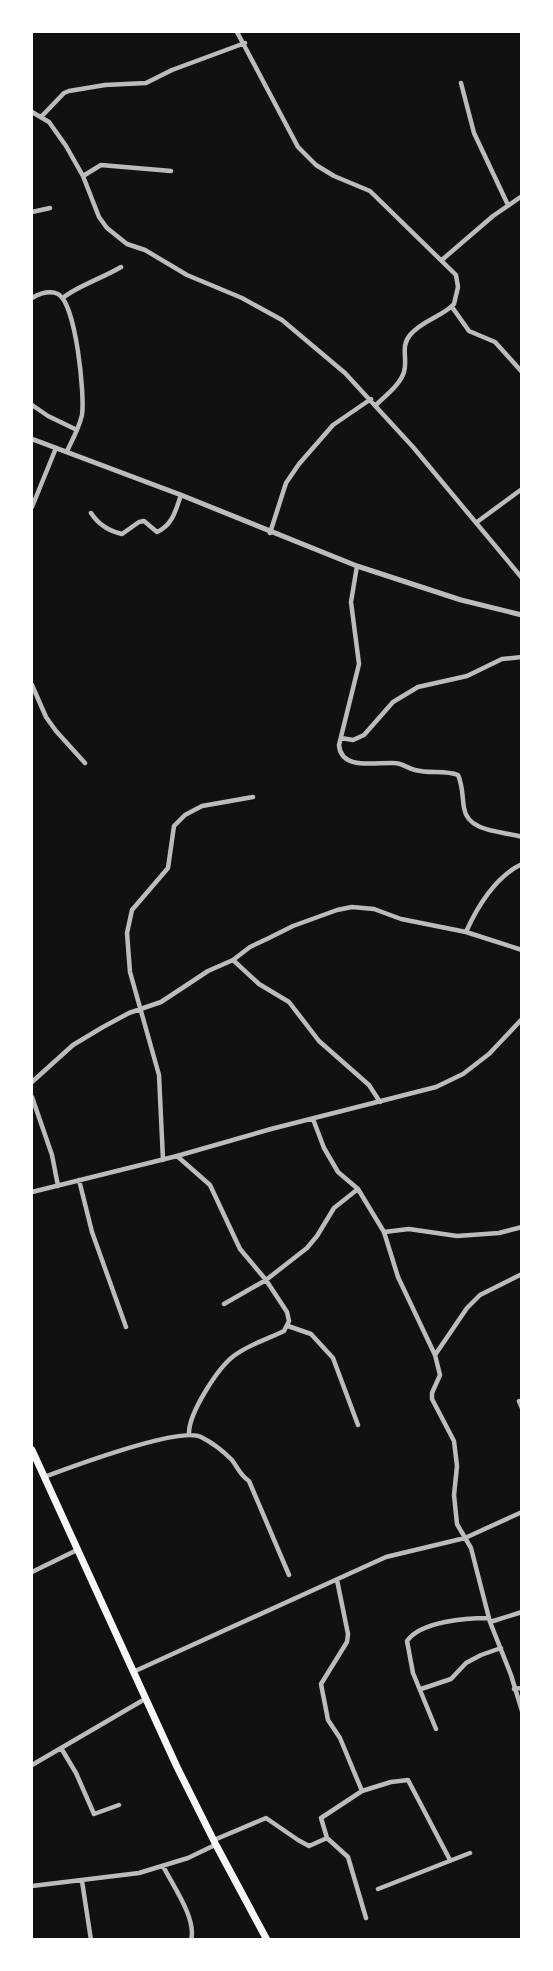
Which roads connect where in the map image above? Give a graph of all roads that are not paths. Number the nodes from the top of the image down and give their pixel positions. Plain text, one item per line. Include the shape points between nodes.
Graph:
1 (237, 32) edge
2 (245, 43) junction
3 (461, 83) dead end
4 (32, 112) edge
5 (41, 117) junction
6 (171, 172) dead end
7 (83, 176) junction
8 (522, 196) edge
9 (508, 205) junction
10 (50, 208) dead end
11 (32, 212) edge
12 (443, 259) junction
13 (121, 267) dead end
14 (32, 298) edge
15 (63, 298) junction
16 (452, 307) junction
17 (522, 372) edge
18 (371, 399) junction
19 (32, 405) edge
20 (376, 405) junction
21 (77, 430) junction
22 (32, 439) edge
23 (56, 447) junction
24 (67, 451) junction
25 (522, 489) edge
26 (181, 495) junction
27 (32, 507) edge
28 (91, 513) dead end
29 (477, 522) junction
30 (270, 533) junction
31 (357, 566) junction
32 (522, 578) edge
33 (522, 615) edge
34 (522, 657) edge
35 (32, 685) edge
36 (341, 738) junction
37 (85, 763) dead end
38 (253, 797) dead end
39 (522, 837) edge
40 (522, 864) edge
41 (466, 932) junction
42 (522, 950) edge
43 (233, 960) junction
44 (142, 1009) junction
45 (522, 1019) edge
46 (32, 1082) edge
47 (32, 1097) edge
48 (380, 1102) junction
49 (313, 1119) junction
50 (177, 1156) junction
51 (163, 1160) junction
52 (79, 1180) junction
53 (58, 1186) junction
54 (358, 1189) junction
55 (32, 1192) edge
56 (522, 1227) edge
57 (384, 1232) junction
58 (522, 1274) edge
59 (266, 1280) junction
60 (224, 1304) dead end
61 (288, 1326) junction
62 (126, 1327) dead end
63 (435, 1355) junction
64 (519, 1401) dead end
65 (522, 1408) edge
66 (358, 1425) dead end
67 (189, 1433) junction
68 (32, 1450) edge
69 (44, 1477) junction
70 (522, 1512) edge
71 (465, 1538) junction
72 (78, 1550) junction
73 (32, 1572) edge
74 (289, 1575) dead end
75 (337, 1580) junction
76 (522, 1612) edge
77 (490, 1620) junction
78 (501, 1648) junction
79 (133, 1672) junction
80 (522, 1688) edge
81 (421, 1689) junction
82 (514, 1689) junction
83 (145, 1699) junction
84 (522, 1711) edge
85 (436, 1729) dead end
86 (61, 1748) junction
87 (32, 1765) edge
88 (362, 1791) junction
89 (119, 1805) dead end
90 (327, 1838) junction
91 (215, 1842) junction
92 (470, 1853) dead end
93 (450, 1860) junction
94 (163, 1866) junction
95 (82, 1881) junction
96 (32, 1886) edge
97 (378, 1889) dead end
98 (366, 1918) dead end
99 (90, 1940) edge
100 (191, 1940) edge
101 (267, 1940) edge

1 - 2 street
2 - 5 street via 146,83 69,90
2 - 12 street via 298,147 316,166 370,191
3 - 9 street via 474,133
4 - 5 street
5 - 7 street via 49,122
6 - 7 street via 101,165
7 - 18 street via 99,217 119,238 282,320
8 - 9 street
9 - 12 street
10 - 11 street
12 - 16 street via 458,281
13 - 15 street
14 - 15 street via 50,292
15 - 21 street via 81,371 82,413
16 - 17 street via 468,331 495,342
16 - 20 street via 410,336 404,346 402,377
18 - 20 street
18 - 30 street via 333,425 299,464 286,482
19 - 21 street
20 - 29 street
21 - 24 street
22 - 23 street
23 - 24 street
23 - 27 street
24 - 26 street
25 - 29 street
26 - 28 street via 173,519 158,531 144,521 116,533 97,523
26 - 30 street
29 - 32 street
30 - 31 street
31 - 33 street
31 - 36 street via 351,602 359,664
34 - 36 street via 502,659 467,676 418,687 393,702 359,739
35 - 37 street via 56,732
36 - 39 street via 341,755 360,764 397,763 414,770 458,775 464,810 472,822
38 - 44 street via 202,806 174,826 168,868 132,910 127,933 130,972
40 - 41 street via 494,886
41 - 42 street
41 - 43 street via 352,907 293,926
43 - 44 street
43 - 48 street via 259,984 289,1002 318,1041 369,1085
44 - 46 street via 73,1045
44 - 51 street via 159,1075
45 - 48 street via 463,1074 436,1087
47 - 53 street
48 - 49 street
49 - 50 street
49 - 54 street via 338,1171
50 - 51 street
50 - 59 street via 209,1185 240,1249
51 - 52 street
52 - 53 street
52 - 62 street
53 - 55 street
54 - 57 street
54 - 59 street via 334,1208 307,1248
56 - 57 street via 457,1236 409,1229
57 - 63 street via 398,1277
58 - 63 street via 480,1295
59 - 60 street
59 - 61 street via 287,1312
61 - 66 street via 311,1334 332,1358
61 - 67 street via 233,1356 203,1396
63 - 71 street via 440,1375 432,1399 454,1441 455,1510
64 - 65 street
67 - 69 street via 100,1456
67 - 74 street via 219,1449 248,1481
68 - 69 highway
69 - 72 highway
70 - 71 street
71 - 75 street via 386,1557
71 - 77 street
72 - 73 street
72 - 79 highway
75 - 79 street
75 - 88 street via 347,1642 324,1677 322,1693 328,1720
76 - 77 street
77 - 78 street
77 - 81 street via 463,1618 413,1633 407,1641 408,1653
78 - 81 street via 466,1663 451,1679
78 - 82 street
79 - 83 highway
80 - 82 street
81 - 85 street
82 - 84 street
83 - 86 street
83 - 91 highway
86 - 87 street
86 - 89 street via 94,1814
88 - 90 street via 321,1818
88 - 93 street via 408,1780
90 - 91 street via 309,1846 266,1818
90 - 98 street via 348,1857
91 - 94 street
91 - 101 highway
92 - 93 street
93 - 97 street
94 - 95 street
94 - 100 street via 191,1921
95 - 96 street
95 - 99 street

